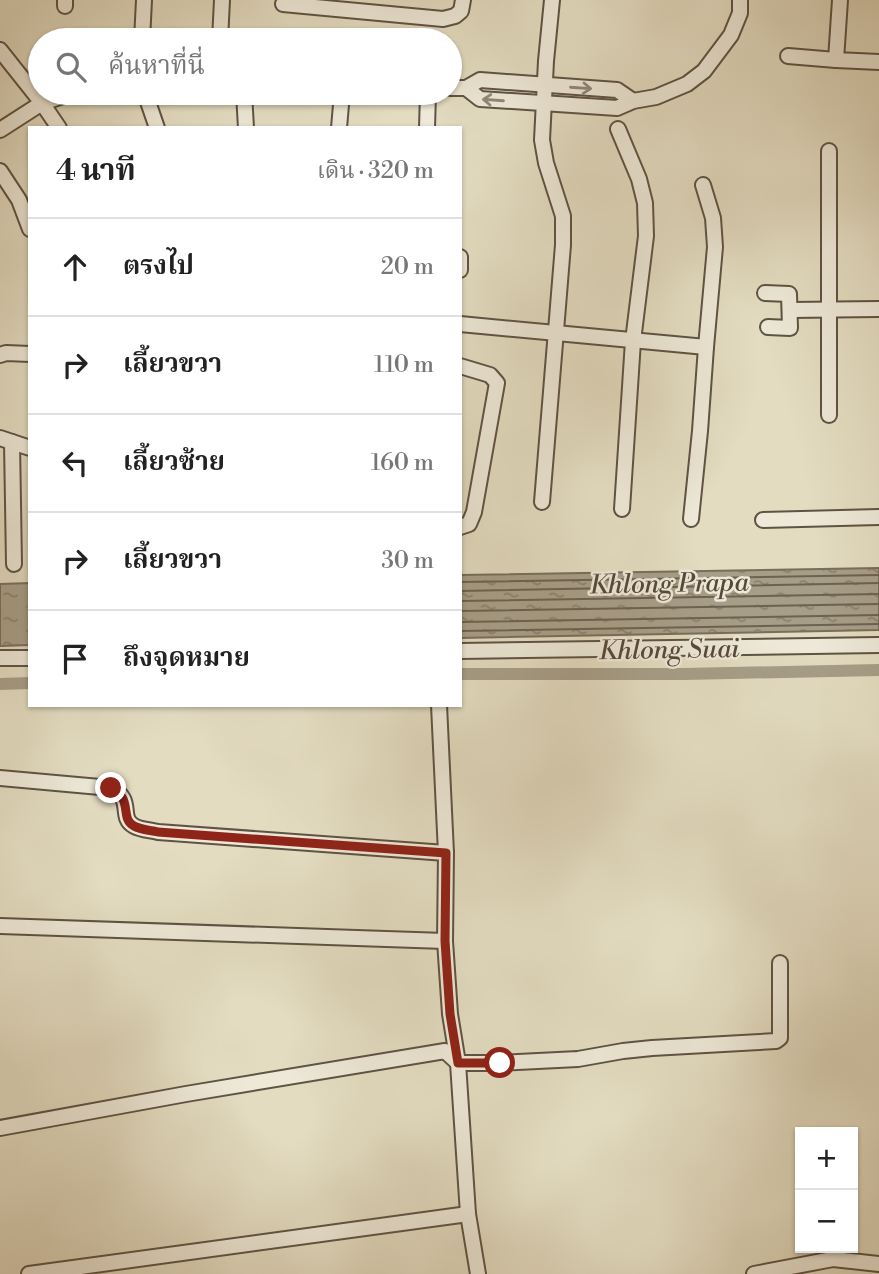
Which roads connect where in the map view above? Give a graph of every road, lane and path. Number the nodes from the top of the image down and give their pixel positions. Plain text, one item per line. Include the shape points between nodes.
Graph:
1 (145, 0) edge
2 (222, 0) edge
3 (463, 0) edge
4 (552, 0) edge
5 (740, 0) edge
6 (840, 0) edge
7 (283, 4) dead end
8 (371, 6) edge
9 (143, 28) edge
10 (221, 28) edge
11 (0, 50) edge
12 (788, 56) dead end
13 (836, 60) junction
14 (879, 62) edge
15 (28, 85) edge
16 (545, 85) junction
17 (462, 88) edge
18 (466, 88) junction
19 (633, 101) junction
20 (543, 103) junction
21 (39, 105) edge
22 (43, 105) edge
23 (149, 105) edge
24 (245, 105) edge
25 (341, 105) edge
26 (428, 105) edge
27 (58, 126) edge
28 (156, 126) edge
29 (246, 126) edge
30 (339, 126) edge
31 (427, 126) edge
32 (618, 129) dead end
33 (0, 130) edge
34 (829, 151) dead end
35 (0, 171) edge
36 (703, 185) dead end
37 (28, 224) edge
38 (765, 293) dead end
39 (828, 309) junction
40 (879, 309) edge
41 (790, 310) junction
42 (462, 324) edge
43 (768, 327) dead end
44 (555, 332) junction
45 (633, 341) junction
46 (706, 347) junction
47 (28, 354) edge
48 (0, 355) edge
49 (462, 367) edge
50 (829, 415) dead end
51 (6, 440) edge
52 (28, 447) edge
53 (542, 502) dead end
54 (622, 509) dead end
55 (879, 517) edge
56 (691, 519) dead end
57 (763, 520) dead end
58 (462, 526) edge
59 (14, 564) dead end
60 (879, 645) edge
61 (462, 651) edge
62 (0, 658) edge
63 (28, 658) edge
64 (439, 707) edge
65 (0, 778) edge
66 (446, 853) junction
67 (0, 926) edge
68 (445, 941) junction
69 (780, 963) dead end
70 (458, 1063) junction
71 (0, 1128) edge
72 (468, 1214) junction
73 (879, 1264) edge
74 (29, 1274) edge
75 (478, 1274) edge
76 (754, 1274) edge

1 - 9 street
2 - 10 street
3 - 8 street via 461,11 443,19
4 - 16 street
5 - 19 street via 731,35 704,71 656,97
6 - 13 street
7 - 8 street
11 - 15 street
12 - 13 street
13 - 14 street
16 - 18 street via 480,80
16 -> 19 street via 617,90
16 - 20 street
17 - 18 street
20 -> 18 street via 480,99
19 - 20 street via 617,108
20 - 44 street via 542,140 562,216
21 - 33 street
22 - 27 street
23 - 28 street
24 - 29 street
25 - 30 street
26 - 31 street
32 - 45 street via 645,203 646,236
34 - 39 street
35 - 37 street
36 - 46 street via 713,218 715,247
38 - 41 street via 789,293
39 - 40 street
39 - 41 street
39 - 50 street
41 - 43 street via 790,328
42 - 44 street
44 - 45 street
44 - 53 street
45 - 46 street
45 - 54 street
46 - 56 street
47 - 48 street
49 - 58 street via 490,375 497,383 474,512 469,524
51 - 52 street
51 - 59 street
55 - 57 street
60 - 61 street
62 - 63 street
64 - 66 street
65 - 66 street via 111,788 124,798 127,820 158,832
66 - 68 street
67 - 68 street
68 - 70 street
69 - 70 street via 780,1038 776,1041 652,1048 578,1059
70 - 71 street via 444,1051
70 - 72 street
72 - 74 street
72 - 75 street
73 - 76 street via 834,1259

